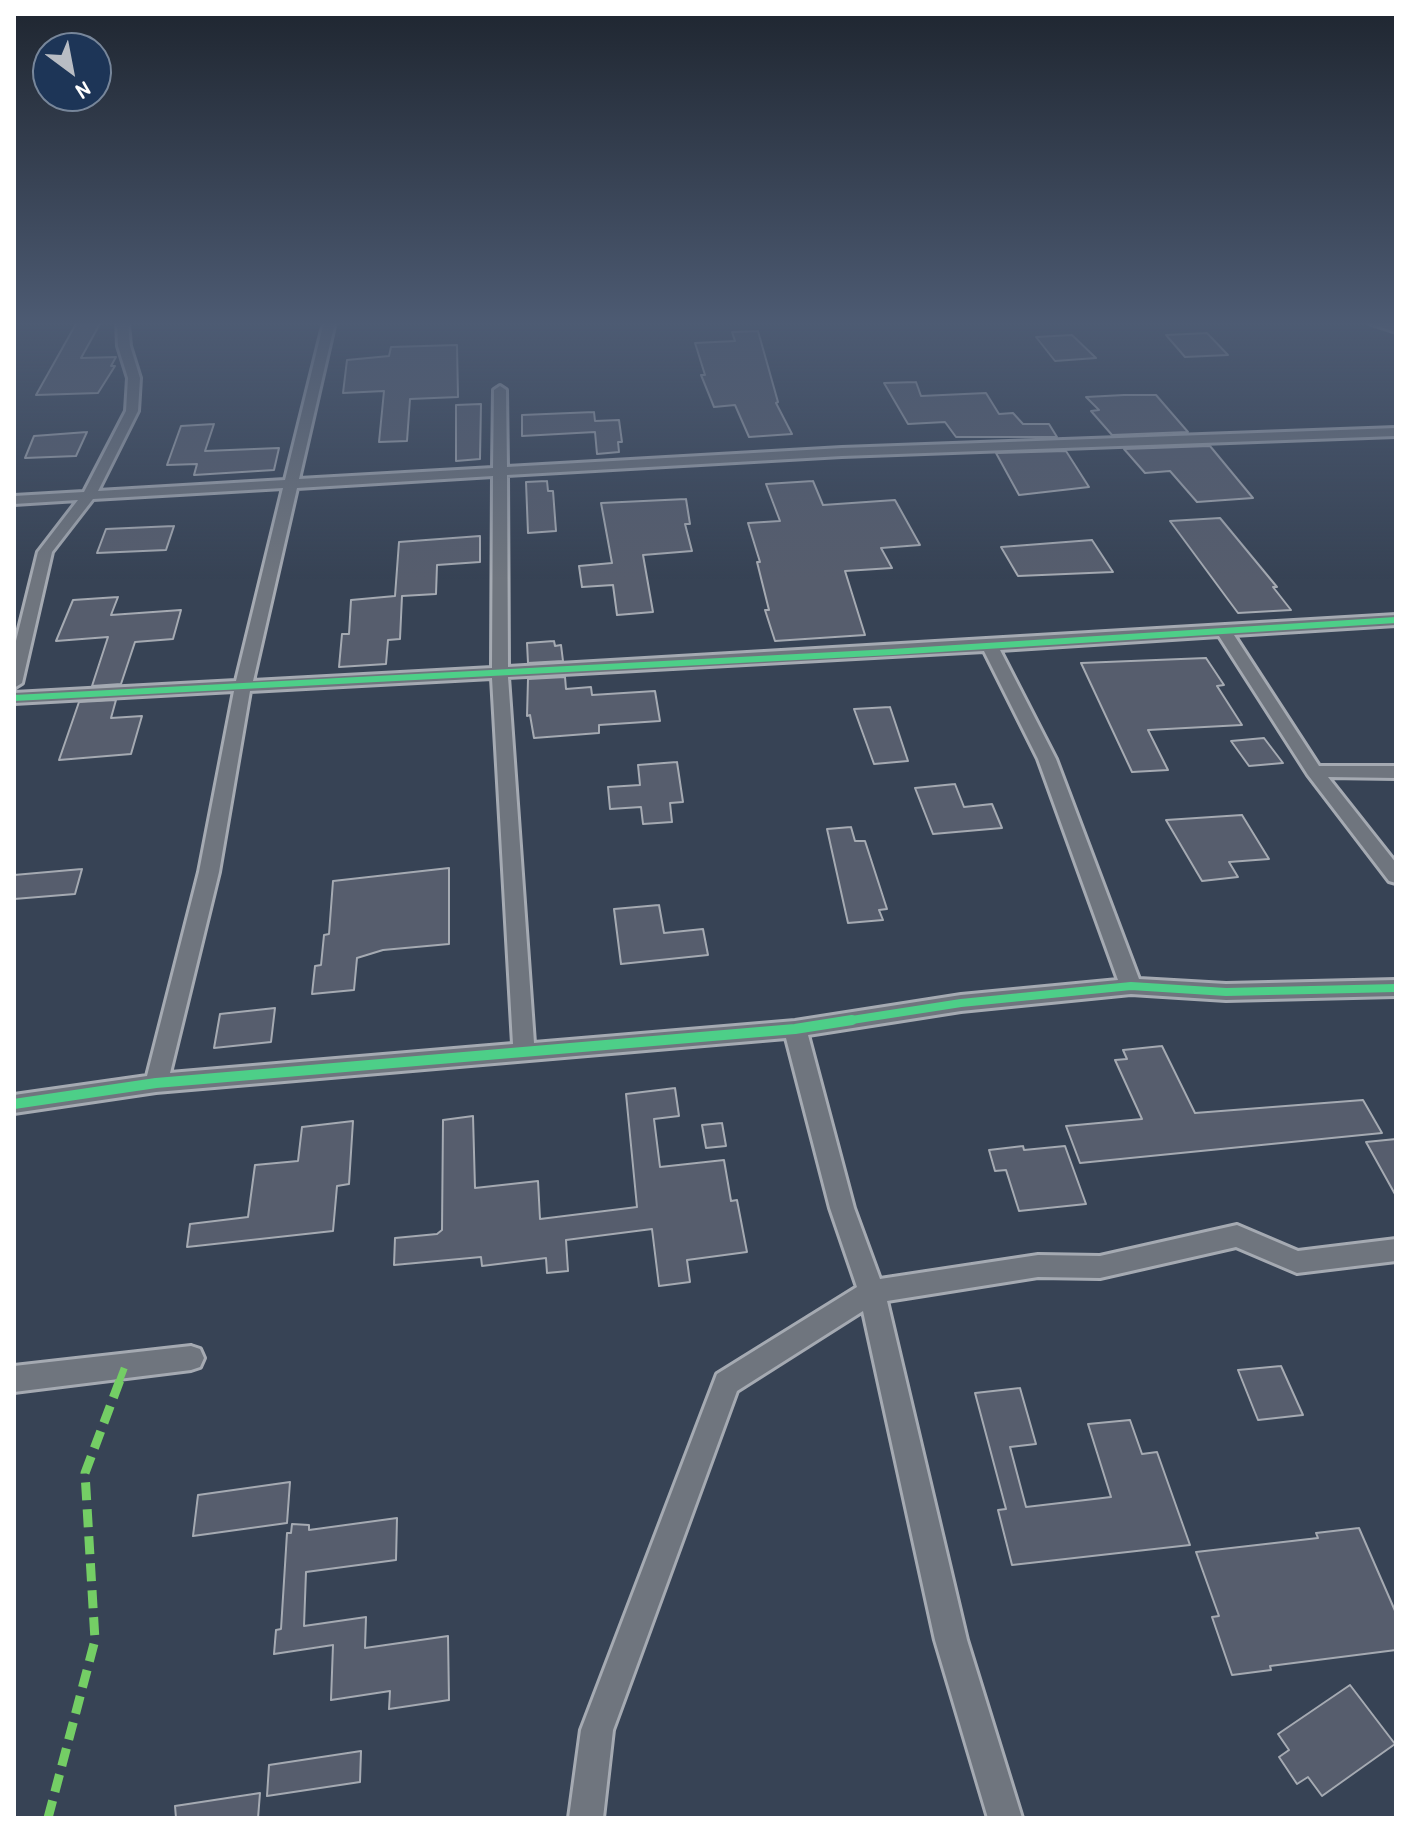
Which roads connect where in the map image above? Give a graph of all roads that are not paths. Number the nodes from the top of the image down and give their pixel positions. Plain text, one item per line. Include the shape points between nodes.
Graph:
1 (132, 407) edge
2 (310, 407) edge
3 (500, 407) edge
4 (1396, 432) edge
5 (500, 473) junction
6 (292, 485) junction
7 (89, 496) junction
8 (14, 500) edge
9 (1396, 620) edge
10 (1224, 632) junction
11 (990, 646) junction
12 (500, 672) junction
13 (14, 683) edge
14 (243, 686) junction
15 (14, 698) edge
16 (1314, 771) junction
17 (1396, 772) edge
18 (1396, 876) edge
19 (1131, 986) junction
20 (1396, 988) edge
21 (795, 1029) junction
22 (524, 1052) junction
23 (156, 1083) junction
24 (14, 1104) edge
25 (1396, 1250) edge
26 (872, 1292) junction
27 (191, 1358) dead end
28 (14, 1379) edge
29 (586, 1818) edge
30 (1005, 1818) edge

1 - 7 street
2 - 6 street
3 - 5 street
4 - 5 street via 842,452
5 - 6 street
5 - 12 street
6 - 7 street
6 - 14 street
7 - 8 street
7 - 13 street via 45,552
9 - 10 street
10 - 11 street
10 - 16 street
11 - 12 street
11 - 19 street via 1047,759
12 - 14 street
12 - 22 street
14 - 15 street
14 - 23 street via 209,872
16 - 17 street
16 - 18 street
19 - 20 street via 1226,992
19 - 21 street via 961,1003
21 - 22 street
21 - 26 street via 842,1208
22 - 23 street
23 - 24 street
25 - 26 street via 1297,1262 1237,1236 1100,1267 1038,1266
26 - 29 street via 727,1383 597,1730
26 - 30 street via 951,1640
27 - 28 street

